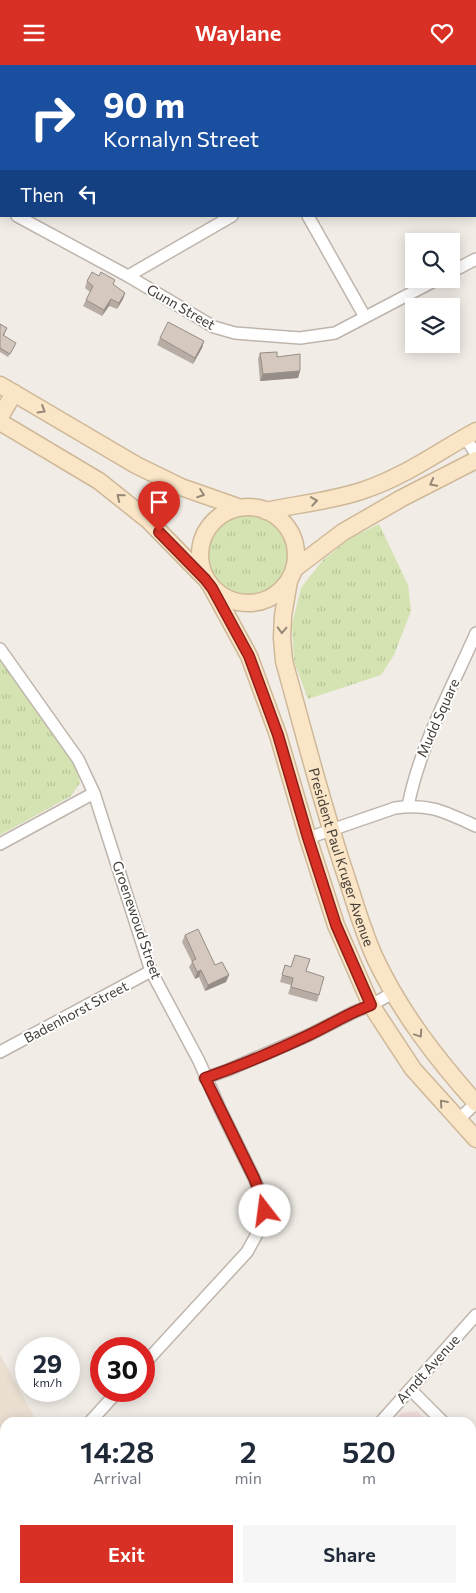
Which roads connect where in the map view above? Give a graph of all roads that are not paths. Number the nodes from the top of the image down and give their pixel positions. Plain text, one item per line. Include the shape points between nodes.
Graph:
1 (19, 217) edge
2 (230, 217) edge
3 (309, 217) edge
4 (474, 264) edge
5 (460, 269) edge
6 (128, 276) junction
7 (421, 288) edge
8 (365, 317) junction
9 (7, 389) edge
10 (0, 417) edge
11 (0, 422) edge
12 (471, 434) edge
13 (476, 454) edge
14 (476, 460) edge
15 (238, 507) junction
16 (266, 511) junction
17 (291, 575) junction
18 (209, 583) junction
19 (476, 633) edge
20 (0, 649) edge
21 (89, 780) junction
22 (94, 793) junction
23 (74, 803) junction
24 (408, 806) junction
25 (476, 826) edge
26 (331, 830) junction
27 (308, 838) junction
28 (0, 844) edge
29 (152, 971) junction
30 (393, 993) junction
31 (371, 1005) junction
32 (0, 1052) edge
33 (205, 1078) junction
34 (476, 1103) edge
35 (458, 1120) junction
36 (476, 1139) edge
37 (476, 1315) edge
38 (155, 1351) edge
39 (410, 1389) junction
40 (108, 1402) edge
41 (94, 1417) edge
42 (385, 1417) edge
43 (438, 1417) edge

1 - 6 street, Gunn Street
2 - 6 street
3 - 8 street
4 - 5 street
6 - 8 street, Gunn Street via 214,327 235,333 300,338 334,333
7 - 8 street, Gunn Street
9 - 10 street
9 -> 15 street via 136,465 181,487
18 -> 11 street, President Paul Kruger Avenue via 148,520 99,481
12 - 13 street
16 -> 12 street via 363,491 411,469
14 -> 17 street via 343,532
15 - 16 street via 257,507
15 - 18 street via 212,522 204,535 199,549 200,565
16 - 17 street via 284,524 293,537 296,553
17 - 18 street via 277,594 261,602 243,604 226,599
17 -> 26 street, President Paul Kruger Avenue via 283,616 284,661
18 - 27 street, President Paul Kruger Avenue via 249,656 278,735
19 - 24 street, Mudd Square via 427,742
20 - 21 street, Groenewoud Street via 78,759
21 - 22 street, Groenewoud Street
21 - 23 street
22 - 23 street
22 - 29 street, Groenewoud Street
23 - 28 street
24 - 25 street via 438,809
24 - 26 street
26 - 27 street
26 - 30 street, President Paul Kruger Avenue via 362,926
27 - 31 street, President Paul Kruger Avenue via 336,925
29 - 32 street, Badenhorst Street
29 - 33 street, Groenewoud Street
30 - 31 street
30 -> 34 street, President Paul Kruger Avenue via 426,1045
31 - 33 street via 309,1035
35 -> 31 street, President Paul Kruger Avenue via 413,1069
33 - 38 street, Groenewoud Street via 261,1194 263,1223 247,1252
34 - 35 street
35 - 36 street, President Paul Kruger Avenue
37 - 39 street, Arndt Avenue
39 - 42 street, Arndt Avenue
39 - 43 street
40 - 41 street

